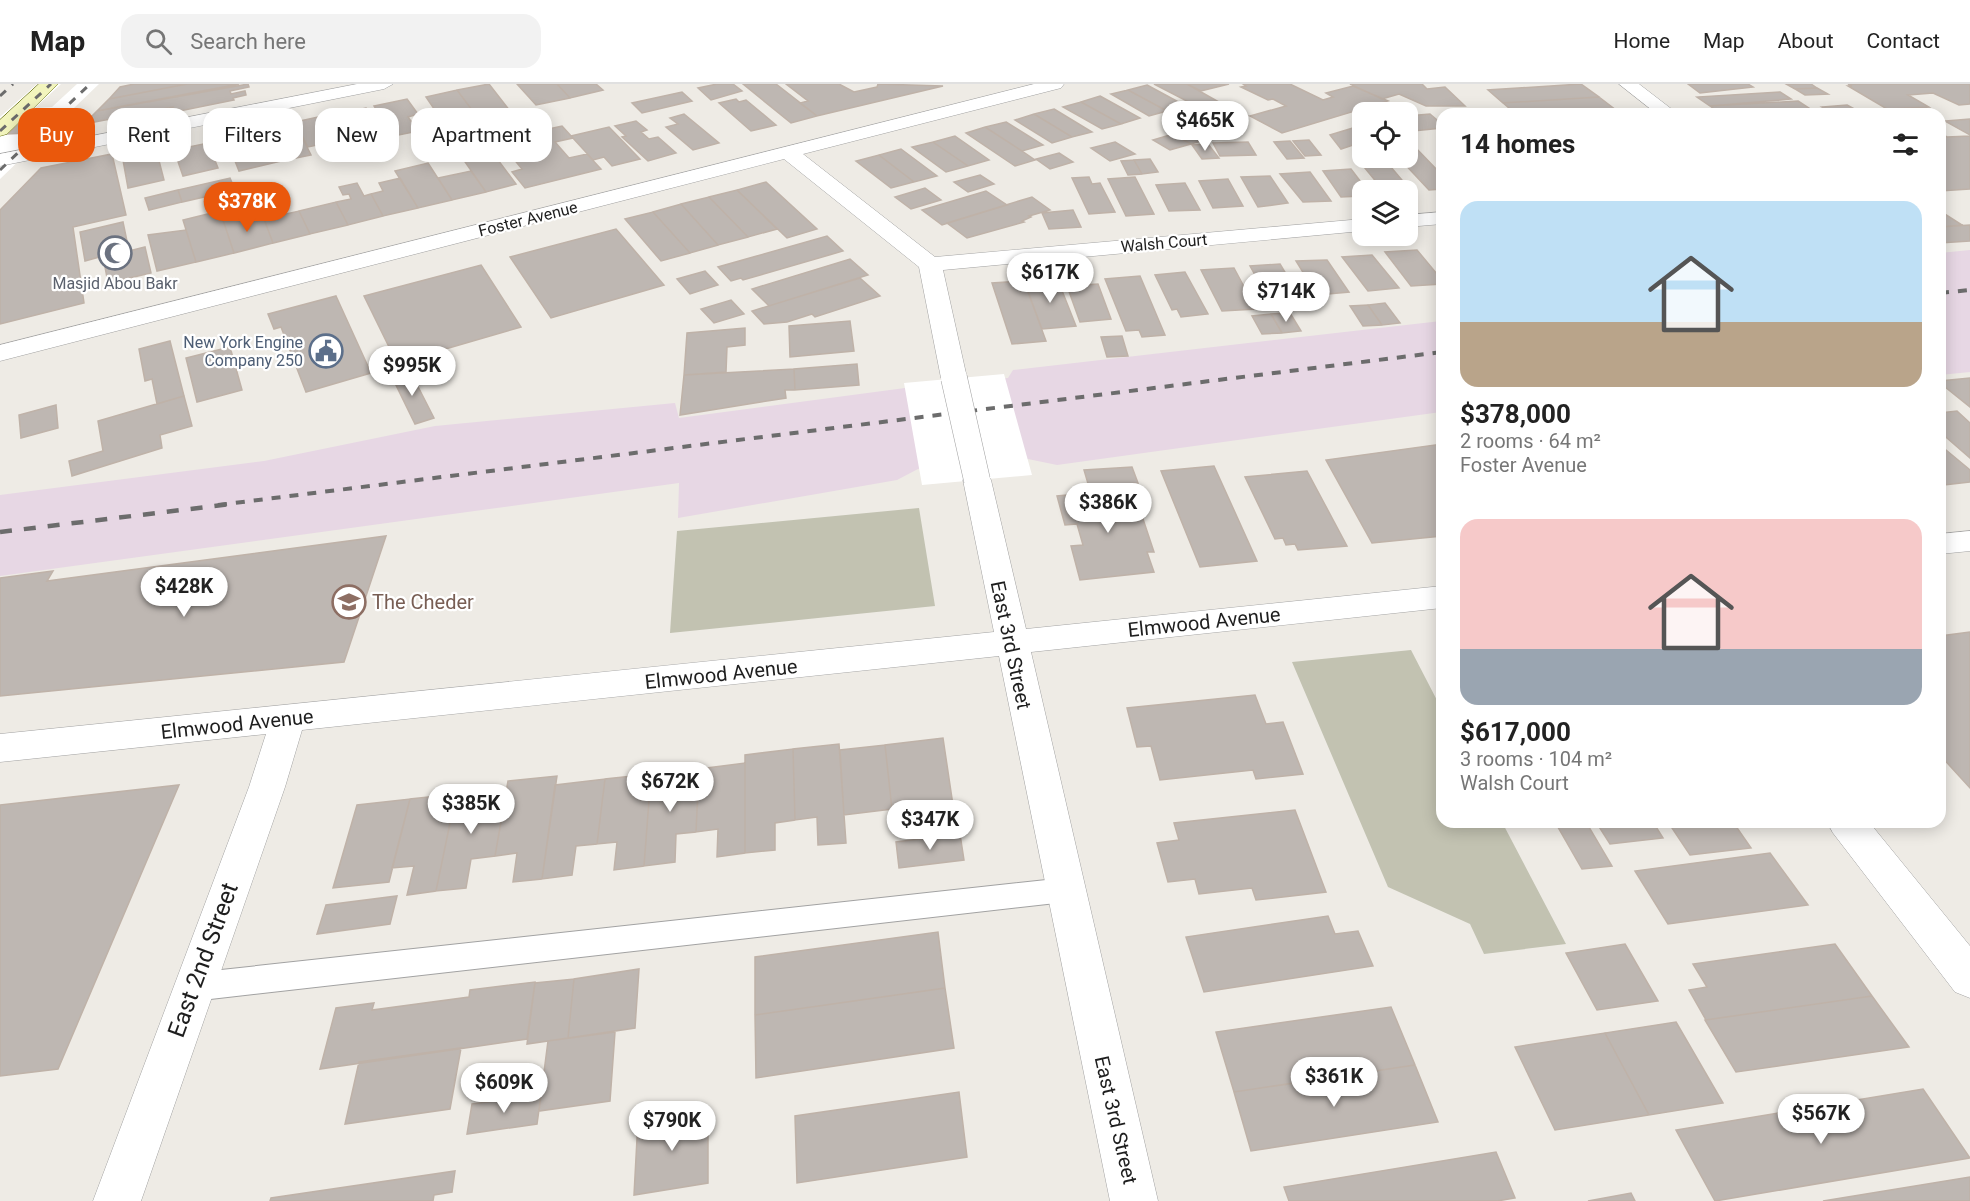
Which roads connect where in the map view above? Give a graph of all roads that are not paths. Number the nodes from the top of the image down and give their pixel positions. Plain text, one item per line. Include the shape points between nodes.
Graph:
1 (49, 84) edge
2 (384, 84) edge
3 (1055, 84) edge
4 (1628, 84) edge
5 (1661, 108) edge
6 (0, 130) edge
7 (789, 153) junction
8 (0, 160) edge
9 (1436, 219) edge
10 (1418, 220) edge
11 (1352, 226) edge
12 (930, 264) junction
13 (0, 353) edge
14 (1970, 541) edge
15 (1946, 543) edge
16 (1436, 598) edge
17 (1011, 643) junction
18 (288, 719) junction
19 (0, 748) edge
20 (1851, 828) edge
21 (1065, 890) junction
22 (1970, 978) edge
23 (193, 987) junction
24 (117, 1201) edge
25 (1134, 1201) edge

1 - 6 main road
2 - 8 street
3 - 7 street, Foster Avenue
4 - 5 street
7 - 12 street
7 - 13 street, Foster Avenue
9 - 10 street
11 - 12 street, Walsh Court
12 - 17 street, East 3rd Street, bridge
14 - 15 street
16 - 17 street, Elmwood Avenue
17 - 18 street, Elmwood Avenue
17 - 21 street, East 3rd Street
18 - 19 street, Elmwood Avenue
18 - 23 street, East 2nd Street
20 - 22 street
21 - 23 lane
21 - 25 street, East 3rd Street
23 - 24 street, East 2nd Street

